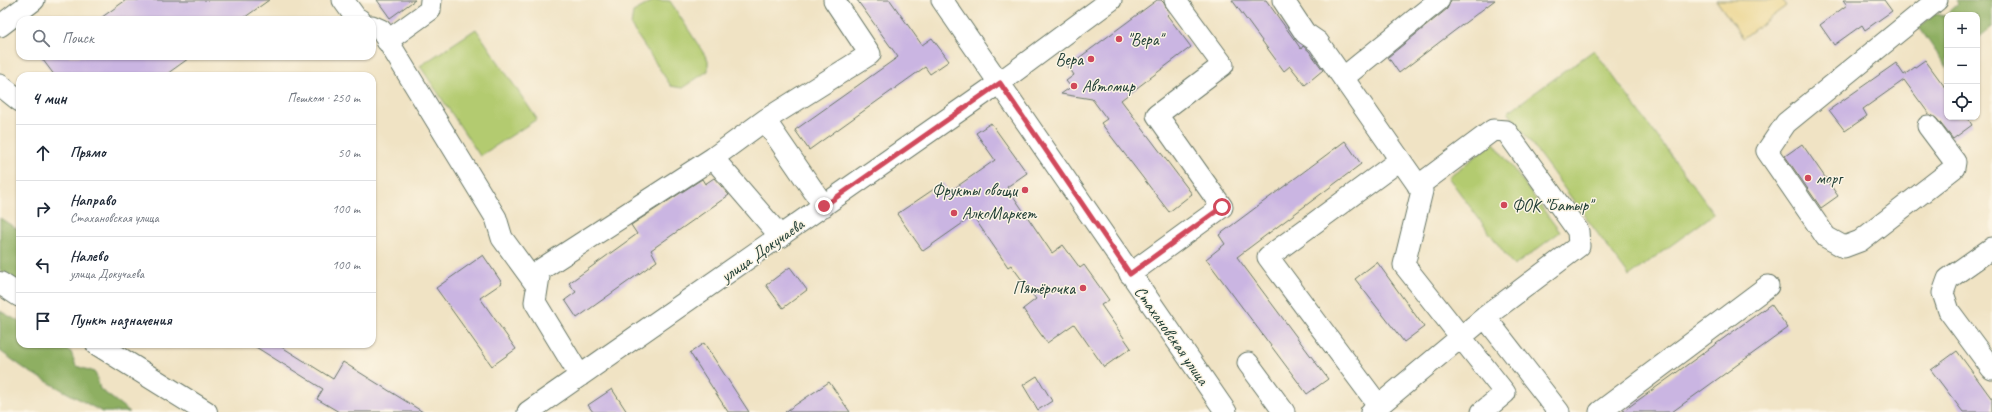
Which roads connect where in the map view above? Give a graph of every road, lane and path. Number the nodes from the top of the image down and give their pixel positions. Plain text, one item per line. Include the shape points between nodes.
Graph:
1 (34, 0) edge
2 (343, 0) edge
3 (431, 0) edge
4 (834, 0) edge
5 (942, 0) edge
6 (1112, 0) edge
7 (1175, 0) edge
8 (1283, 0) edge
9 (1439, 0) edge
10 (1937, 0) edge
11 (355, 16) edge
12 (0, 26) edge
13 (376, 28) edge
14 (387, 41) junction
15 (1343, 78) junction
16 (1000, 83) junction
17 (0, 86) edge
18 (16, 97) edge
19 (765, 120) junction
20 (1928, 126) dead end
21 (713, 158) junction
22 (1400, 160) junction
23 (1418, 186) junction
24 (824, 206) junction
25 (781, 237) junction
26 (1988, 257) edge
27 (1130, 274) junction
28 (0, 283) edge
29 (537, 286) junction
30 (1768, 286) dead end
31 (16, 293) edge
32 (1485, 317) junction
33 (1462, 337) junction
34 (103, 348) edge
35 (1248, 363) dead end
36 (1992, 369) edge
37 (580, 376) junction
38 (1375, 409) edge
39 (206, 412) edge
40 (528, 412) edge
41 (1226, 412) edge
42 (1284, 412) edge
43 (1482, 412) edge
44 (1559, 412) edge
45 (1600, 412) edge

1 - 12 street
2 - 11 street
3 - 14 street via 430,10
4 - 19 street via 870,54
5 - 16 street, Стахановская улица
6 - 16 street, улица Докучаева
7 - 27 street via 1223,64 1157,115 1222,207
8 - 15 street via 1305,33 1318,42
9 - 15 street
10 - 20 street via 1786,123 1767,151 1826,237 1844,247 1860,241 1954,168 1955,162
13 - 14 street via 381,30
14 - 29 street via 496,218 502,238
15 - 22 street
16 - 24 street, улица Докучаева
16 - 27 street, Стахановская улица
17 - 18 street
19 - 21 street
19 - 24 street
21 - 25 street
21 - 29 street via 540,270
22 - 23 street
22 - 38 street via 1268,256
23 - 32 street via 1493,130 1506,131 1578,231 1579,246
23 - 33 street via 1422,191 1404,265
24 - 25 street, улица Докучаева
25 - 37 street, улица Докучаева
26 - 36 street via 1948,279 1943,293 1949,311
27 - 41 street, Стахановская улица
28 - 31 main road
29 - 37 street via 535,302
30 - 45 street
32 - 33 street
32 - 44 street
33 - 38 street
33 - 43 street via 1505,393
34 - 39 main road
35 - 42 street
37 - 40 street, улица Докучаева

